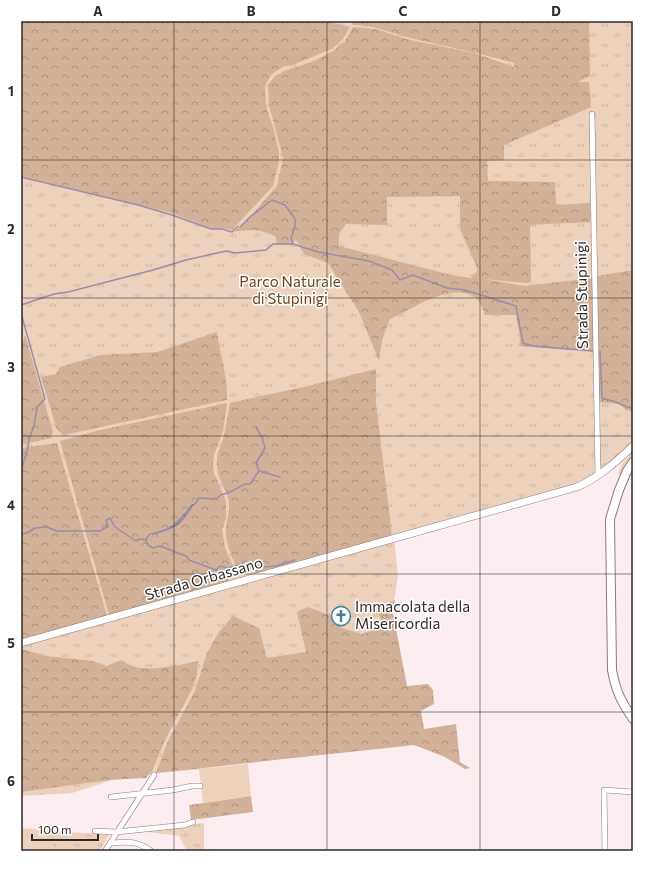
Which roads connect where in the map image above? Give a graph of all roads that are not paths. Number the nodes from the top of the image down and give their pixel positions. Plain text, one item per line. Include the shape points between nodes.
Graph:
1 (592, 114) dead end
2 (633, 446) edge
3 (633, 462) edge
4 (598, 476) junction
5 (21, 643) edge
6 (633, 719) edge
7 (154, 775) dead end
8 (200, 786) dead end
9 (633, 792) edge
10 (141, 793) junction
11 (111, 797) dead end
12 (193, 822) dead end
13 (95, 831) dead end
14 (116, 832) junction
15 (110, 843) junction
16 (105, 851) edge
17 (150, 851) edge
18 (604, 851) edge

1 - 4 street, Strada Stupinigi
2 - 4 main road
3 - 6 main road via 619,490 610,518 612,670 620,698
4 - 5 main road, Strada Orbassano via 561,492
7 - 10 street
8 - 10 street
9 - 18 street via 604,790
10 - 11 street
10 - 14 street
12 - 14 street
13 - 14 street
14 - 15 street
15 - 16 street
15 - 17 street via 142,844

